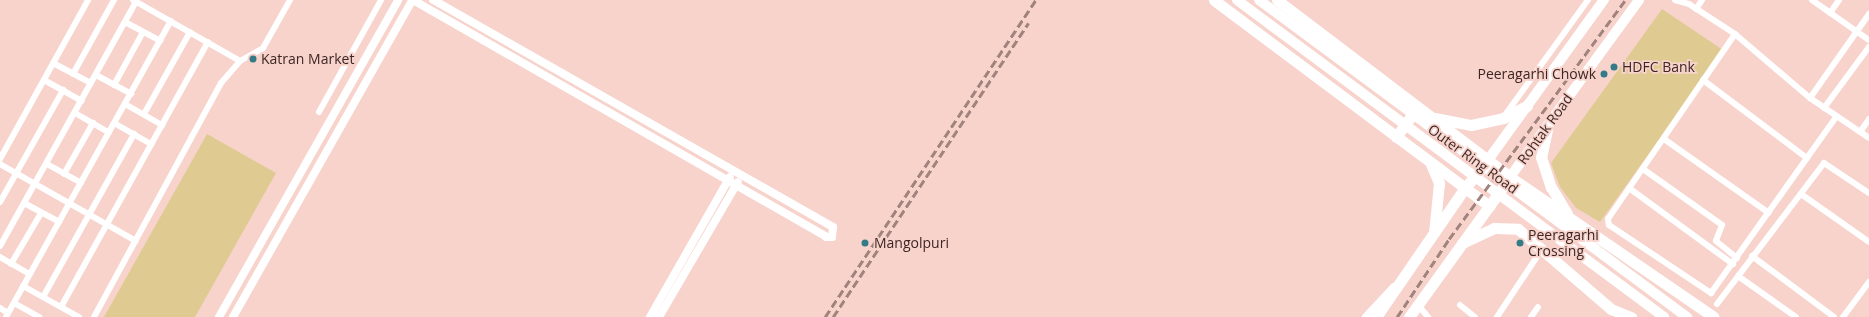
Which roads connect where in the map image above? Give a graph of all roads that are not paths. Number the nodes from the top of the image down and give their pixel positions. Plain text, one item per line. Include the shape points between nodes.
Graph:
1 (88, 0) edge
2 (114, 0) edge
3 (290, 0) edge
4 (381, 0) edge
5 (398, 0) edge
6 (412, 0) edge
7 (433, 0) edge
8 (1214, 0) edge
9 (1237, 0) edge
10 (1259, 0) edge
11 (1277, 0) edge
12 (1588, 0) edge
13 (1604, 0) edge
14 (1639, 0) edge
15 (1675, 0) edge
16 (1702, 0) edge
17 (1812, 0) edge
18 (1839, 0) edge
19 (135, 1) edge
20 (1696, 8) junction
21 (1830, 13) junction
22 (1869, 14) edge
23 (171, 21) junction
24 (125, 22) junction
25 (143, 32) junction
26 (190, 32) junction
27 (1857, 32) junction
28 (1735, 34) junction
29 (1869, 40) edge
30 (160, 41) junction
31 (208, 42) junction
32 (1869, 47) edge
33 (240, 61) junction
34 (53, 63) junction
35 (73, 74) junction
36 (96, 75) junction
37 (44, 80) junction
38 (1703, 80) junction
39 (91, 83) junction
40 (114, 85) junction
41 (63, 90) junction
42 (130, 94) junction
43 (1810, 98) junction
44 (82, 101) junction
45 (125, 104) junction
46 (1527, 106) junction
47 (1418, 107) junction
48 (1824, 108) junction
49 (319, 112) dead end
50 (75, 113) junction
51 (144, 114) junction
52 (1837, 116) junction
53 (1432, 118) junction
54 (1503, 118) junction
55 (1869, 120) edge
56 (114, 123) junction
57 (93, 124) junction
58 (162, 125) junction
59 (1548, 125) junction
60 (1860, 132) junction
61 (109, 133) junction
62 (134, 134) junction
63 (1396, 137) junction
64 (1869, 138) edge
65 (1664, 139) junction
66 (152, 144) junction
67 (1808, 158) junction
68 (0, 159) edge
69 (1488, 160) junction
70 (1430, 163) junction
71 (0, 164) edge
72 (46, 164) junction
73 (1643, 169) junction
74 (734, 172) junction
75 (17, 173) junction
76 (64, 174) junction
77 (742, 176) junction
78 (1510, 177) junction
79 (728, 181) junction
80 (81, 183) junction
81 (35, 184) junction
82 (736, 186) junction
83 (1629, 188) junction
84 (1464, 189) junction
85 (1869, 193) edge
86 (1800, 194) junction
87 (0, 202) edge
88 (24, 203) junction
89 (70, 203) junction
90 (1489, 206) junction
91 (41, 213) junction
92 (1769, 213) junction
93 (89, 214) junction
94 (1568, 216) junction
95 (59, 222) junction
96 (107, 224) junction
97 (1434, 234) junction
98 (136, 241) junction
99 (1869, 242) edge
100 (1462, 243) junction
101 (0, 246) edge
102 (1542, 249) junction
103 (1752, 256) junction
104 (0, 257) edge
105 (1738, 258) junction
106 (11, 264) junction
107 (1733, 264) junction
108 (30, 274) junction
109 (1738, 276) junction
110 (1400, 282) junction
111 (1869, 282) edge
112 (23, 286) junction
113 (43, 297) junction
114 (14, 303) junction
115 (1717, 304) dead end
116 (1418, 305) junction
117 (1460, 305) dead end
118 (61, 307) junction
119 (1538, 307) dead end
120 (0, 308) edge
121 (7, 315) edge
122 (31, 315) edge
123 (39, 317) edge
124 (79, 317) edge
125 (94, 317) edge
126 (219, 317) edge
127 (233, 317) edge
128 (650, 317) edge
129 (659, 317) edge
130 (1366, 317) edge
131 (1376, 317) edge
132 (1409, 317) edge
133 (1428, 317) edge
134 (1475, 317) edge
135 (1498, 317) edge
136 (1531, 317) edge
137 (1631, 317) edge
138 (1664, 317) edge
139 (1687, 317) edge
140 (1714, 317) edge
141 (1796, 317) edge
142 (1834, 317) edge
143 (1843, 317) edge

1 - 34 street
2 - 35 street
3 - 33 street via 263,48
4 - 49 street
5 - 126 street
6 - 79 street
6 - 127 street
7 - 74 street
8 - 63 highway, Outer Ring Road
9 - 138 main road, Outer Ring Road
10 - 139 main road, Outer Ring Road
11 - 47 highway, Outer Ring Road
12 - 54 street
13 - 46 main road, Rohtak Road
14 - 59 main road, Rohtak Road
15 - 20 street
16 - 20 street
17 - 21 street
18 - 21 street
19 - 23 street
19 - 24 street
20 - 28 street
21 - 27 street
22 - 27 street
23 - 26 street
23 - 30 street
24 - 25 street
24 - 36 street
25 - 30 street
25 - 40 street
26 - 31 street
26 - 51 street
27 - 29 street
27 - 43 street
28 - 38 street
28 - 43 street
30 - 42 street
31 - 33 street
31 - 58 street
32 - 48 street
33 - 98 street via 221,84
34 - 35 street
34 - 37 street
35 - 39 street
36 - 39 street
36 - 40 street
37 - 41 street
37 - 68 street
38 - 65 street
38 - 67 street
39 - 44 street
40 - 42 street
41 - 44 street
41 - 75 street
42 - 45 street
43 - 48 street
44 - 50 street
45 - 51 street
45 - 56 street
46 - 54 highway
46 - 69 main road, Rohtak Road
47 - 53 highway, Outer Ring Road
47 - 63 highway
48 - 52 street
50 - 57 street
50 - 72 street
51 - 58 street
52 - 60 street
52 - 67 street
53 - 54 highway via 1471,125
53 - 69 highway, Outer Ring Road
55 - 60 street
56 - 61 street
56 - 62 street
57 - 61 street
57 - 76 street
58 - 66 street
59 - 78 main road, Rohtak Road
59 - 94 highway via 1541,157 1551,187
60 - 64 street
61 - 80 street
62 - 66 street
62 - 93 street
63 - 70 highway, Outer Ring Road
65 - 73 street
65 - 92 street
66 - 96 street
67 - 92 street
69 - 78 highway, Outer Ring Road
69 - 84 highway, Rohtak Road
70 - 84 highway, Outer Ring Road
70 - 97 highway via 1439,183
71 - 75 street
72 - 76 street
72 - 81 street
73 - 83 street
73 - 105 street via 1722,225 1716,241
74 - 77 street
74 - 79 street
75 - 81 street
75 - 87 street
76 - 80 street
77 - 82 street
77 - 82 street via 833,227 832,237 826,237
78 - 90 highway, Rohtak Road
78 - 94 highway, Outer Ring Road
79 - 82 street
79 - 128 street
80 - 89 street
81 - 88 street
81 - 89 street
82 - 129 street
83 - 107 street
83 - 107 street via 1607,220 1609,225 1706,293 1713,292
84 - 90 highway, Outer Ring Road
84 - 97 highway, Rohtak Road
85 - 86 street via 1824,163
86 - 99 street
86 - 103 street
88 - 91 street
88 - 101 street
89 - 93 street
89 - 95 street
90 - 100 highway, Rohtak Road
91 - 95 street
91 - 106 street
92 - 105 street
93 - 96 street
93 - 113 street
94 - 140 highway, Outer Ring Road
95 - 108 street
96 - 98 street
96 - 118 street
97 - 110 highway, Rohtak Road
98 - 125 street
100 - 102 highway via 1494,228 1518,229
100 - 116 highway, Rohtak Road
102 - 135 street
102 - 137 highway via 1611,309
103 - 109 street
103 - 142 street
104 - 106 street
105 - 107 street
106 - 108 street
108 - 112 street
109 - 115 street
109 - 141 street
110 - 130 street
110 - 131 highway, Rohtak Road
111 - 143 street
112 - 113 street
112 - 114 street
113 - 118 street
114 - 121 street
114 - 122 street
116 - 132 highway, Rohtak Road
116 - 133 street
117 - 134 street
118 - 124 street
119 - 136 street
120 - 121 street
122 - 123 street

